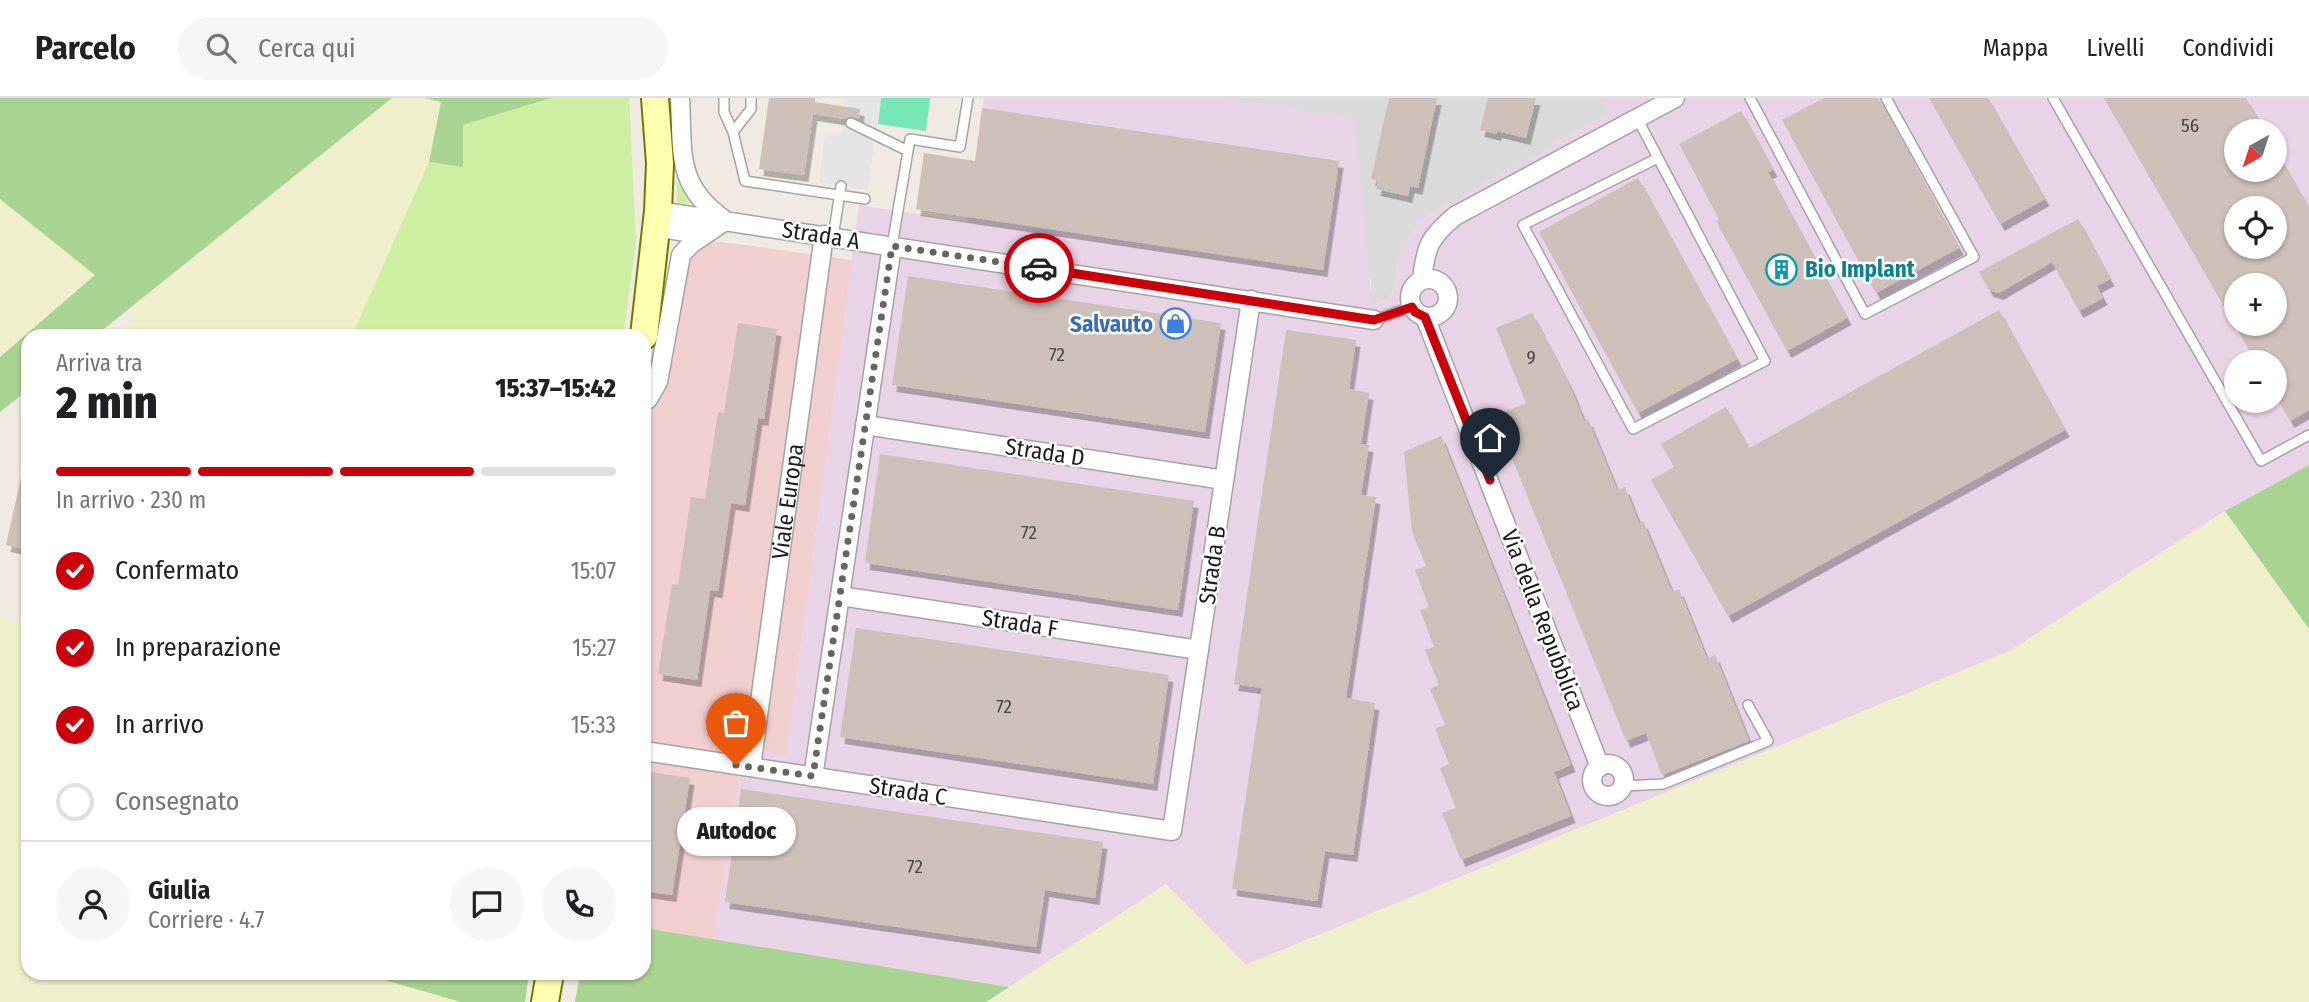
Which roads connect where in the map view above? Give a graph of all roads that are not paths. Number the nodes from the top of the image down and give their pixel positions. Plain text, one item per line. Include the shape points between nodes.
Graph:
1 (655, 98) edge
2 (680, 98) edge
3 (724, 98) edge
4 (751, 98) edge
5 (968, 98) edge
6 (1675, 98) edge
7 (1750, 98) edge
8 (1886, 98) edge
9 (2053, 98) edge
10 (1637, 118) junction
11 (851, 123) dead end
12 (733, 132) junction
13 (908, 151) junction
14 (1658, 158) junction
15 (745, 181) junction
16 (738, 188) dead end
17 (840, 191) junction
18 (865, 199) dead end
19 (658, 219) junction
20 (725, 220) junction
21 (828, 236) junction
22 (892, 246) junction
23 (1422, 279) junction
24 (1251, 300) junction
25 (1418, 312) junction
26 (1374, 320) joint
27 (645, 329) edge
28 (651, 394) edge
29 (865, 425) junction
30 (2309, 435) edge
31 (1224, 480) junction
32 (840, 596) junction
33 (1199, 650) junction
34 (1748, 705) dead end
35 (651, 752) edge
36 (751, 767) junction
37 (1600, 767) junction
38 (813, 776) junction
39 (1623, 786) junction
40 (1172, 831) joint
41 (549, 980) edge
42 (545, 1002) edge

1 - 19 main road
2 - 20 street via 685,173 704,204
3 - 12 lane via 724,112
4 - 12 lane via 751,109
5 - 13 lane via 960,147 910,139
6 - 10 street
7 - 8 lane via 1865,314 1974,257
9 - 30 lane via 2261,461
10 - 14 lane
10 - 23 street via 1455,216 1428,245
11 - 13 lane
12 - 15 lane
13 - 22 lane
14 - 14 lane via 1765,361 1633,429 1523,225
15 - 16 lane
15 - 17 lane
17 - 18 lane
17 - 21 lane
19 - 20 street, Strada A
19 - 27 main road
20 - 21 street, Strada A
20 - 28 street via 681,255 658,382
21 - 22 street, Strada A
21 - 36 street, Viale Europa
22 - 24 street, Strada A
22 - 29 street
23 - 25 street via 1412,288 1409,300
23 - 25 street via 1440,282 1448,299 1443,311 1432,317
24 - 26 street, Strada A
24 - 31 street, Strada B
25 - 26 lane
25 - 37 street, Via della Repubblica
29 - 31 street, Strada D
29 - 32 street
31 - 33 street, Strada B
32 - 33 street, Strada F
32 - 38 street
33 - 40 street, Strada B
34 - 39 lane via 1768,741 1662,784
35 - 36 street, Strada C
36 - 38 street, Strada C
37 - 39 street via 1618,768 1624,776
37 - 39 street via 1592,779 1598,793 1612,796
38 - 40 street, Strada C
41 - 42 main road

